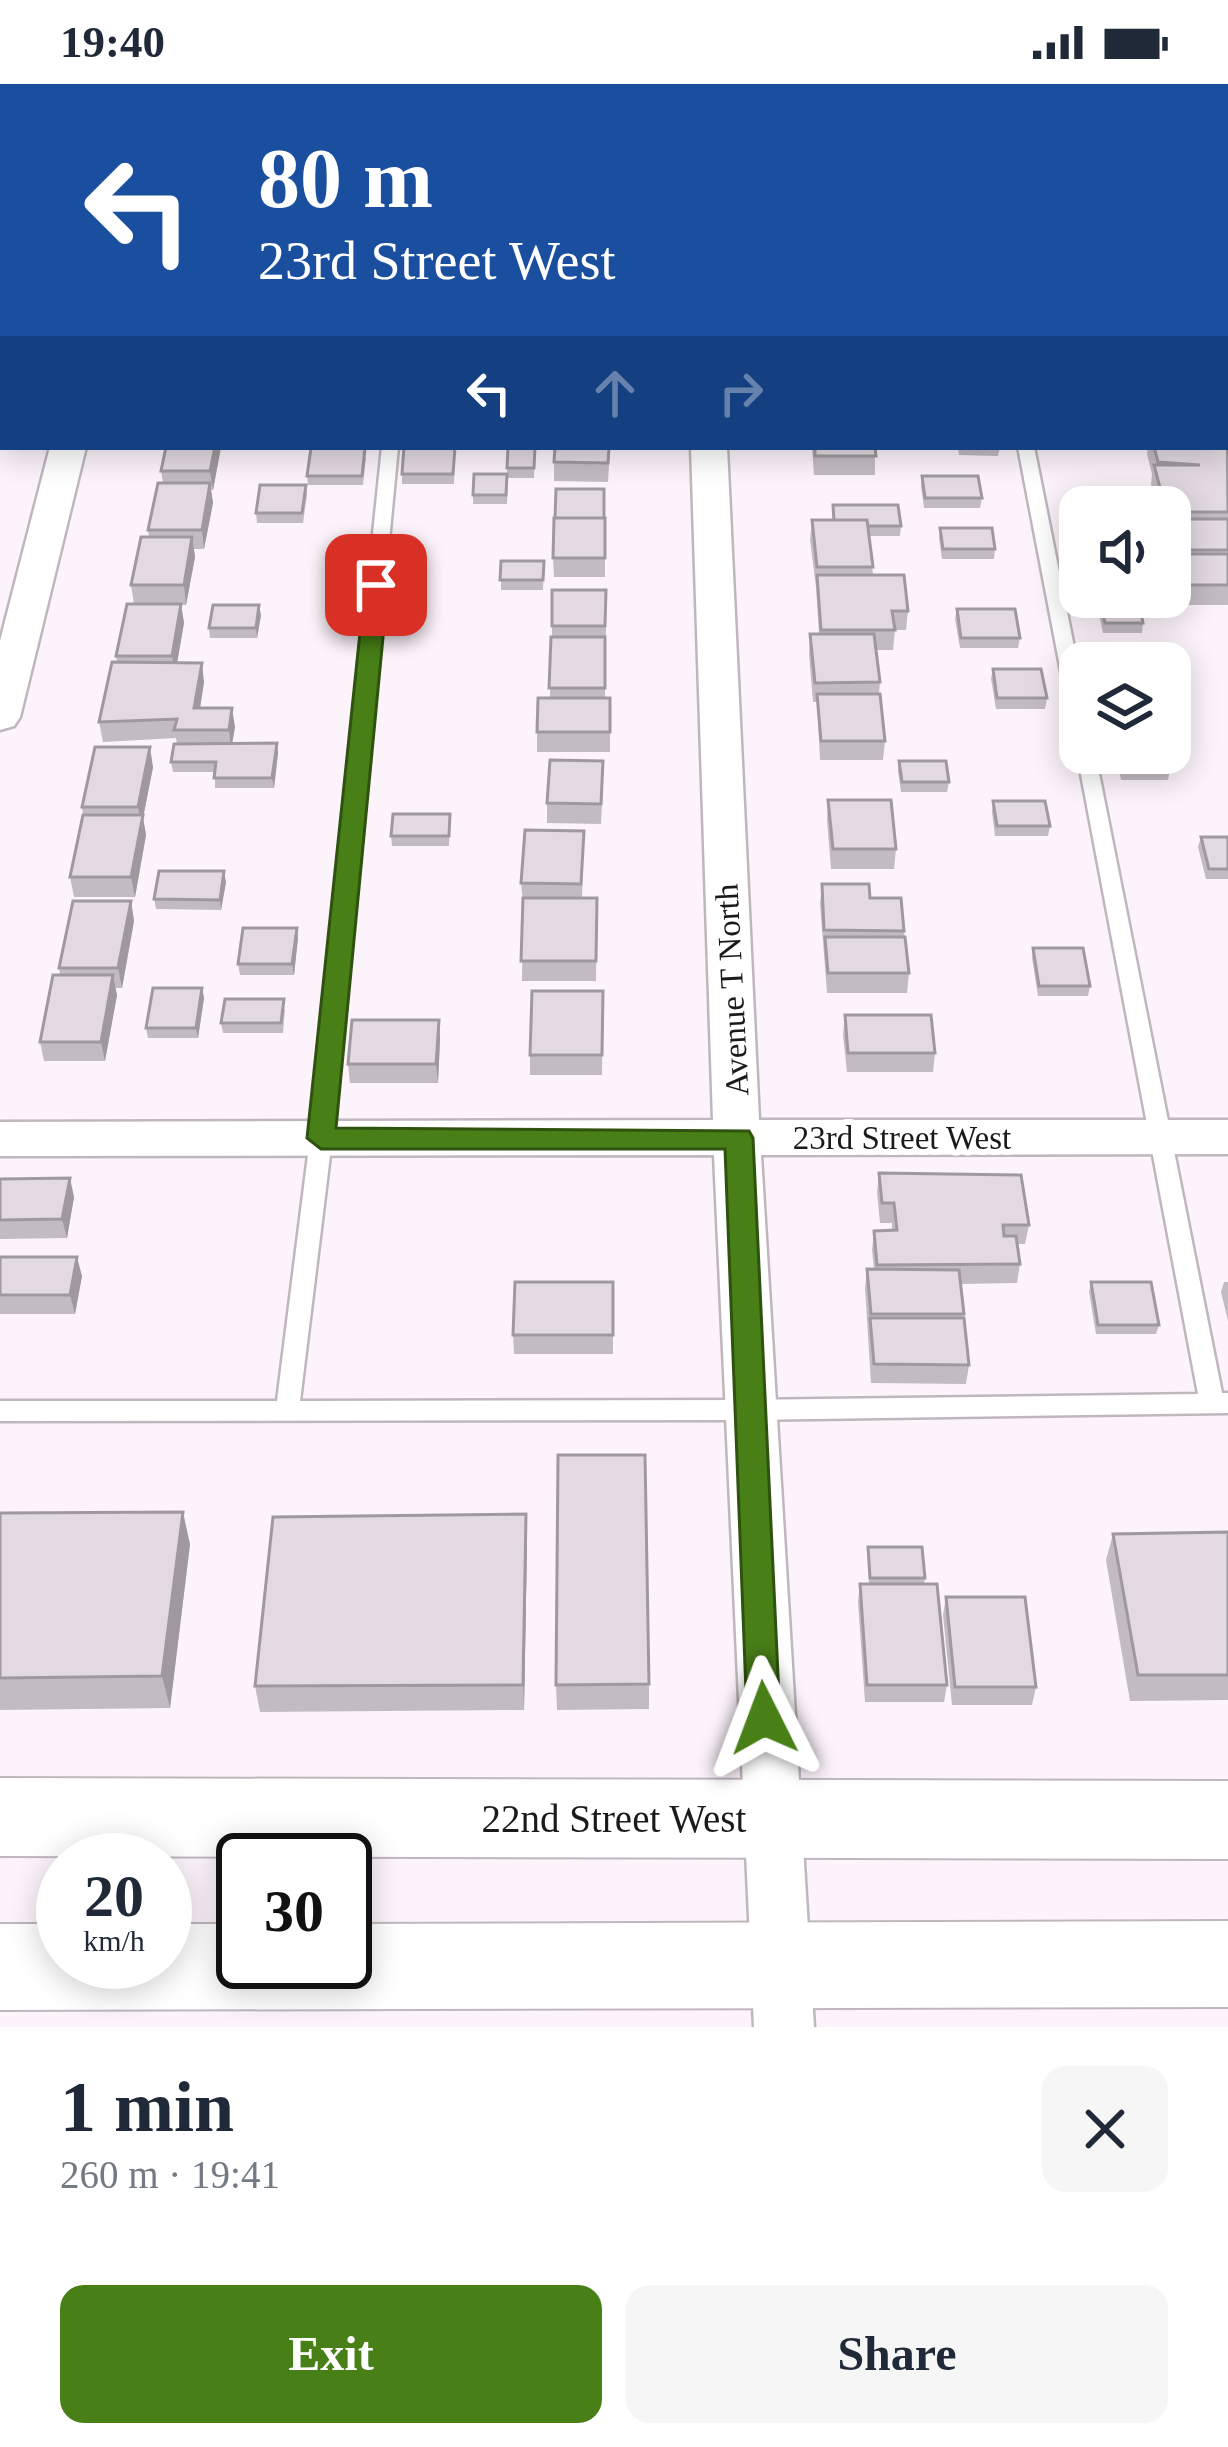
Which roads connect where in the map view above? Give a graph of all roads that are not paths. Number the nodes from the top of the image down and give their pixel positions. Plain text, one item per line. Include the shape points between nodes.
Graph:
1 (67, 450) edge
2 (390, 450) edge
3 (709, 450) edge
4 (1027, 450) edge
5 (1064, 642) edge
6 (0, 717) edge
7 (1090, 774) edge
8 (1161, 1137) junction
9 (1228, 1137) edge
10 (321, 1138) junction
11 (739, 1138) junction
12 (0, 1139) edge
13 (1220, 1403) edge
14 (748, 1410) junction
15 (0, 1411) edge
16 (287, 1412) junction
17 (0, 1817) edge
18 (770, 1819) junction
19 (1228, 1820) edge
20 (1228, 1964) edge
21 (0, 1967) edge
22 (782, 1996) edge

1 - 6 street
2 - 10 lane
3 - 11 street, Avenue T North
4 - 5 lane
7 - 8 lane
8 - 9 street, 23rd Street West
8 - 11 street, 23rd Street West
8 - 13 lane
10 - 11 street, 23rd Street West
10 - 12 street, 23rd Street West
10 - 16 lane
11 - 14 street, Avenue T North
13 - 14 lane
14 - 16 lane
14 - 18 street, Avenue T North
15 - 16 lane
17 - 18 main road, 22nd Street West
18 - 19 main road, 22nd Street West
18 - 22 street, Avenue T North
20 - 22 main road
21 - 22 main road

